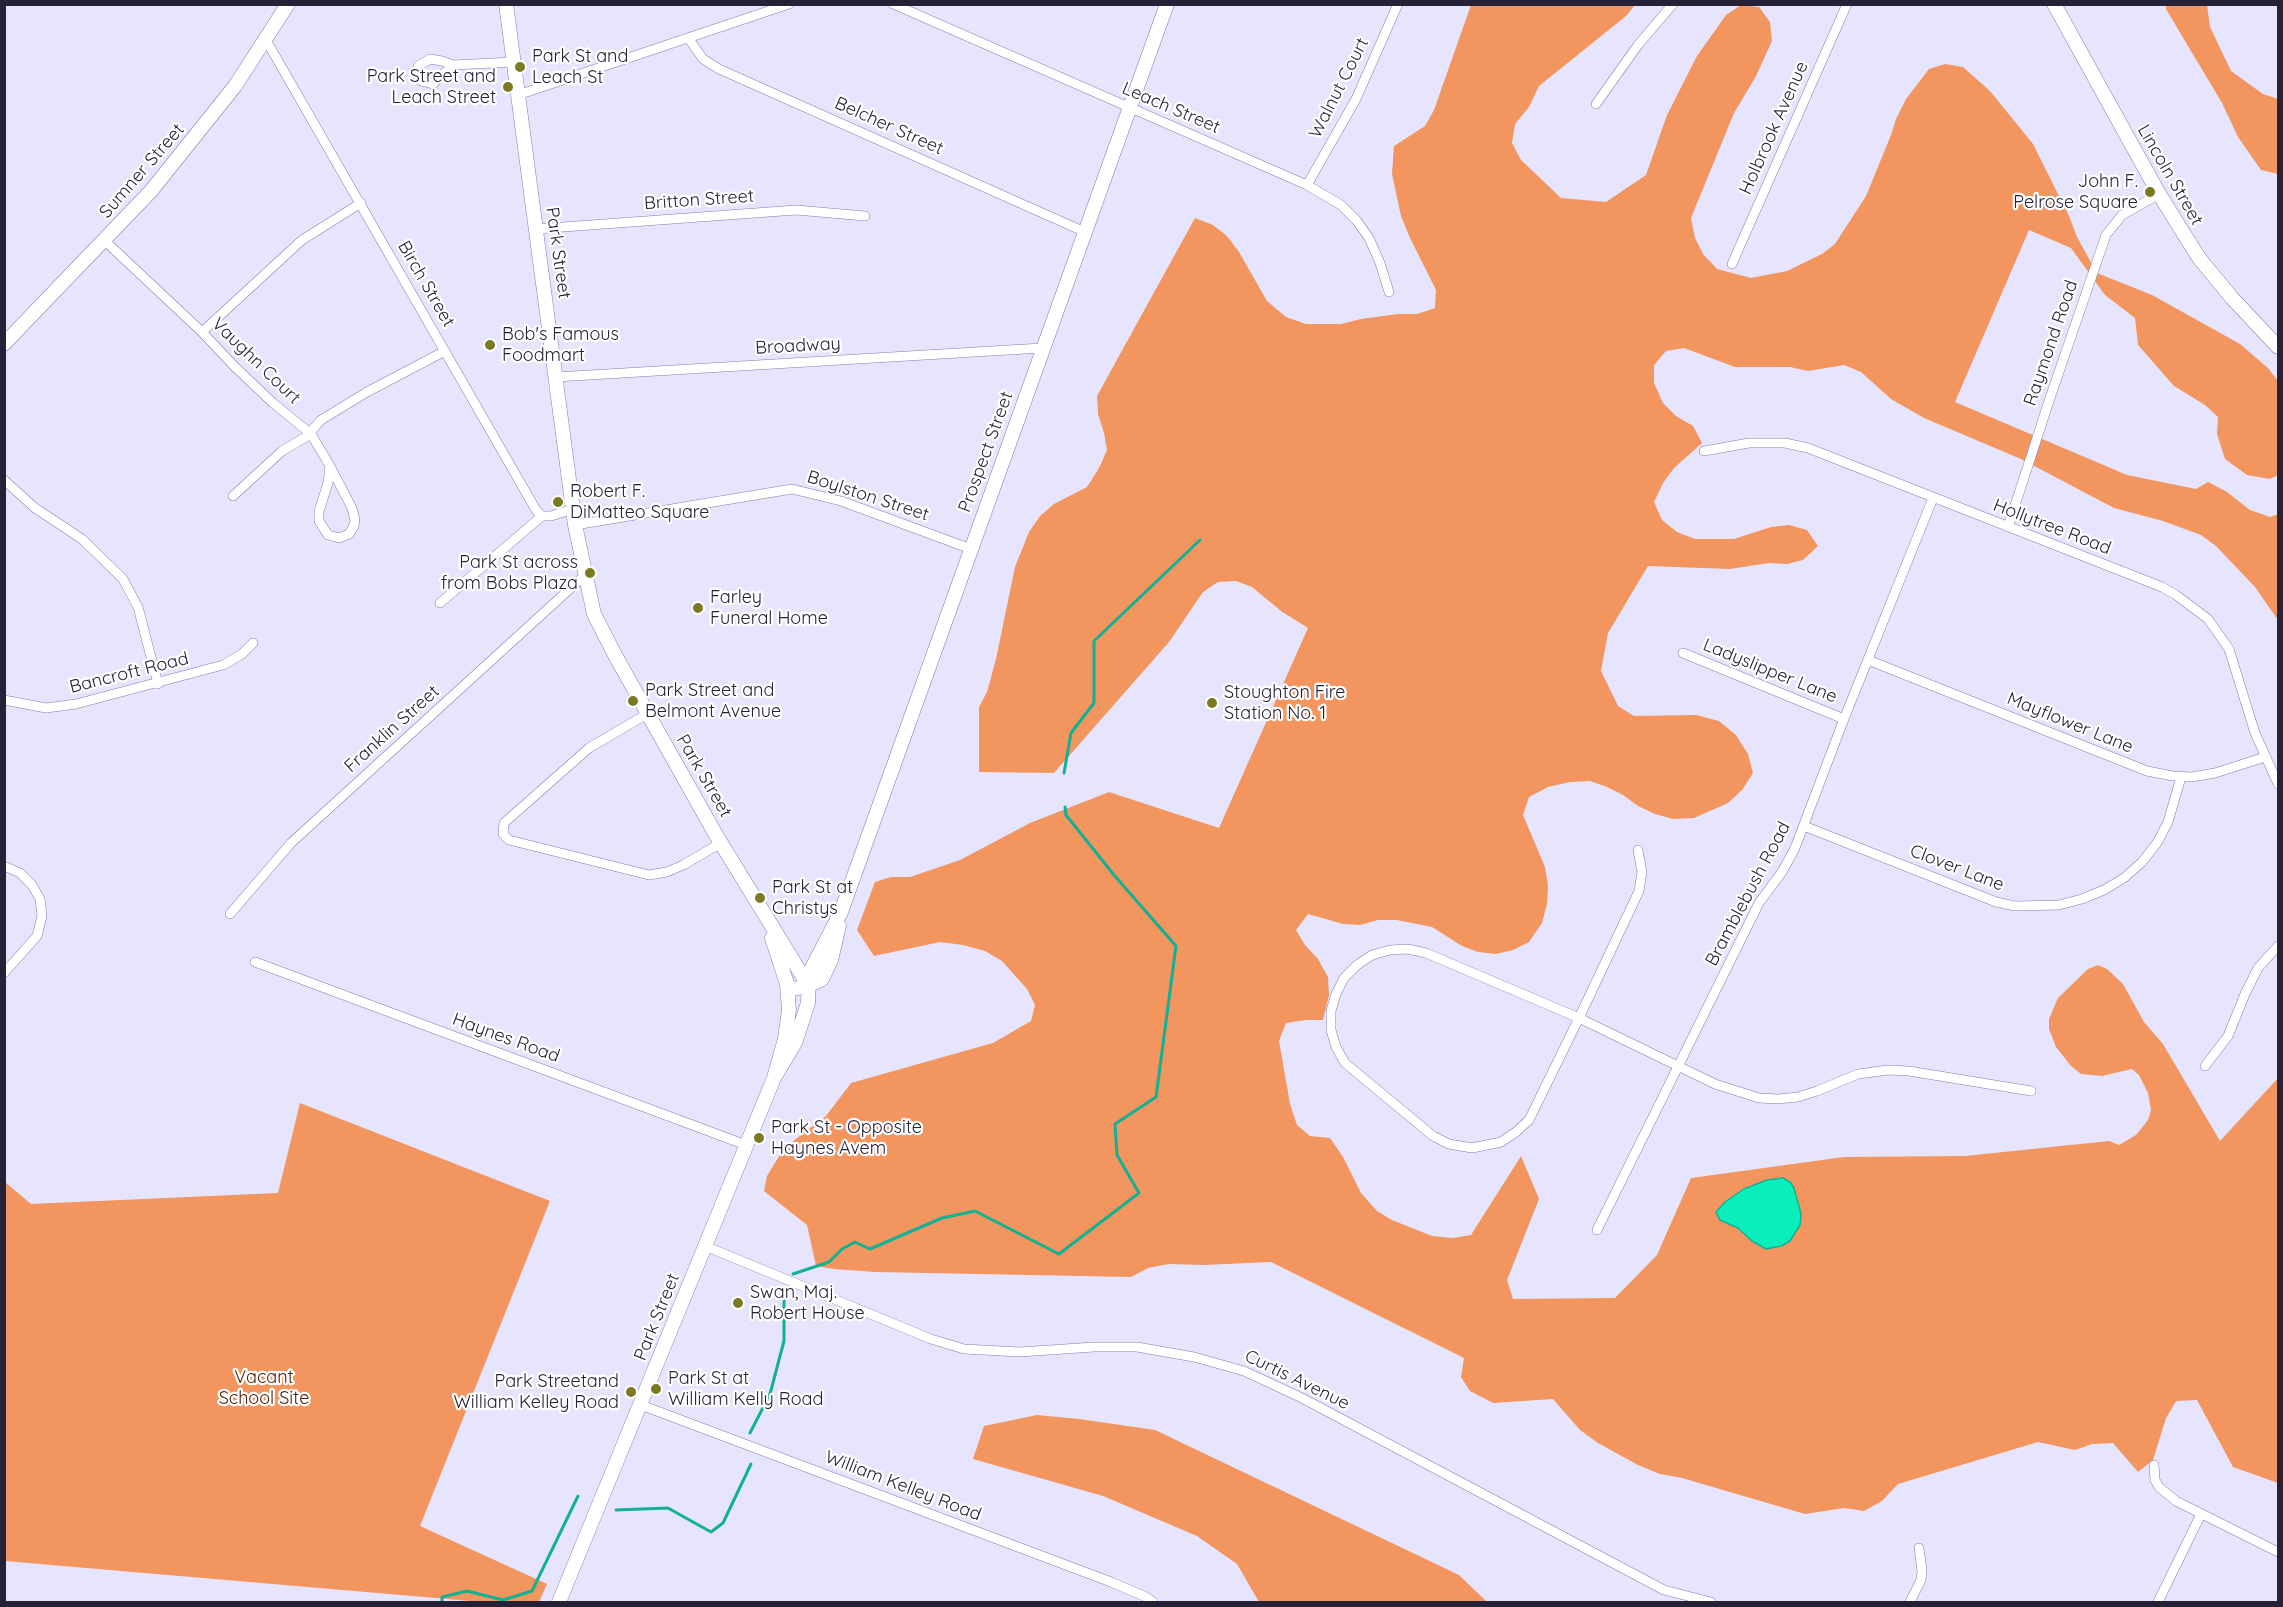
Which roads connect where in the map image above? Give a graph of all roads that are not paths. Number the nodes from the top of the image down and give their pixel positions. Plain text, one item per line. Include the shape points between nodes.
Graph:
1 (288, 4) edge
2 (506, 4) edge
3 (789, 4) edge
4 (893, 4) edge
5 (1167, 4) edge
6 (1398, 4) edge
7 (1673, 4) edge
8 (1847, 4) edge
9 (2054, 4) edge
10 (689, 39) junction
11 (266, 40) junction
12 (514, 62) junction
13 (453, 65) dead end
14 (518, 95) junction
15 (1596, 104) dead end
16 (1130, 108) junction
17 (1307, 185) junction
18 (2159, 194) junction
19 (361, 203) junction
20 (865, 216) dead end
21 (536, 229) junction
22 (1085, 232) junction
23 (105, 241) junction
24 (1732, 264) dead end
25 (1389, 292) dead end
26 (202, 332) junction
27 (4, 344) edge
28 (2278, 347) edge
29 (1042, 348) junction
30 (445, 351) junction
31 (556, 377) junction
32 (311, 434) junction
33 (1704, 452) dead end
34 (330, 466) junction
35 (4, 480) edge
36 (232, 496) dead end
37 (1933, 498) junction
38 (573, 509) junction
39 (542, 516) junction
40 (575, 525) junction
41 (2008, 527) junction
42 (971, 549) junction
43 (584, 576) junction
44 (440, 603) dead end
45 (253, 643) dead end
46 (1683, 653) dead end
47 (1868, 660) junction
48 (158, 684) junction
49 (4, 700) edge
50 (647, 714) junction
51 (1844, 718) junction
52 (2265, 757) junction
53 (2181, 777) junction
54 (2278, 784) edge
55 (1804, 826) junction
56 (721, 843) junction
57 (1638, 850) dead end
58 (4, 866) edge
59 (752, 896) junction
60 (841, 912) junction
61 (230, 914) dead end
62 (824, 944) junction
63 (2278, 946) edge
64 (788, 951) junction
65 (802, 960) joint
66 (255, 963) dead end
67 (4, 973) edge
68 (808, 980) junction
69 (788, 990) junction
70 (1579, 1018) junction
71 (1679, 1066) junction
72 (2205, 1066) dead end
73 (774, 1078) junction
74 (2031, 1091) dead end
75 (746, 1145) junction
76 (1597, 1230) dead end
77 (705, 1246) junction
78 (640, 1405) junction
79 (2154, 1465) dead end
80 (2201, 1514) junction
81 (1919, 1548) dead end
82 (2278, 1552) edge
83 (559, 1602) edge
84 (1153, 1602) edge
85 (1711, 1602) edge
86 (1910, 1602) edge
87 (2158, 1602) edge

1 - 11 main road, Sumner Street
2 - 12 main road, Park Street
3 - 10 street
4 - 16 street, Leach Street
5 - 16 main road, Prospect Street
6 - 17 street, Walnut Court via 1356,99
7 - 15 street
8 - 24 street, Holbrook Avenue
9 - 18 main road, Lincoln Street
10 - 14 street
10 - 22 street, Belcher Street via 703,59 719,69
11 - 19 street, Birch Street
11 - 23 main road, Sumner Street via 206,123
12 - 13 street
12 - 14 main road, Park Street
14 - 21 main road, Park Street
16 - 17 street, Leach Street
16 - 22 main road, Prospect Street
17 - 25 street, Leach Street via 1341,205 1357,221 1369,238
18 - 28 main road, Lincoln Street via 2199,258
18 - 41 street, Raymond Road via 2122,215 2106,235
19 - 26 street via 302,240
19 - 30 street, Birch Street
20 - 21 street, Britton Street via 796,210
21 - 31 main road, Park Street
22 - 29 main road, Prospect Street
23 - 26 street, Vaughn Court
23 - 27 main road, Sumner Street
26 - 32 street, Vaughn Court via 265,396
29 - 31 street, Broadway
29 - 42 main road, Prospect Street
30 - 32 street via 321,420
30 - 39 street, Birch Street
31 - 38 main road, Park Street
32 - 34 street, Vaughn Court
32 - 36 street via 282,451
33 - 37 street, Hollytree Road via 1749,443 1797,445
34 - 34 street, Vaughn Court via 319,521 328,535 339,538 349,534 355,520
35 - 48 street via 35,508 82,538 123,579 138,607
37 - 41 street, Hollytree Road
37 - 47 street, Bramblebush Road
38 - 39 street
38 - 40 main road, Park Street
39 - 44 street
40 - 42 street, Boylston Street via 792,489 841,501
40 - 43 main road, Park Street
41 - 52 street, Hollytree Road via 2162,587 2201,613 2229,649
42 - 60 main road, Prospect Street
43 - 50 main road, Park Street via 597,623
43 - 61 street, Franklin Street via 291,843
45 - 48 street, Bancroft Road via 224,665
46 - 51 street, Ladyslipper Lane
47 - 51 street, Bramblebush Road
47 - 53 street, Mayflower Lane via 2130,765
48 - 49 street, Bancroft Road via 60,707
50 - 56 main road, Park Street
50 - 56 street via 589,748 504,823 503,834 509,840 649,875 683,865
51 - 55 street, Bramblebush Road
52 - 53 street, Mayflower Lane via 2215,773
52 - 54 street, Hollytree Road
53 - 55 street, Clover Lane via 2169,822 2142,862 2104,890 2059,905 2015,906 1996,902
55 - 71 street, Bramblebush Road via 1790,859 1759,903
56 - 59 main road, Park Street
57 - 70 street via 1642,872 1639,891
58 - 67 street via 30,881 42,912 37,936
59 - 64 main road, Park Street
59 - 69 main road, Park Street via 771,936
60 - 62 main road, Prospect Street
60 - 68 main road, Prospect Street via 831,960 822,979
62 - 65 main road, Prospect Street via 814,956
62 - 68 main road, Prospect Street
63 - 72 street via 2258,968 2228,1036
64 - 65 main road, Park Street
64 - 68 main road, Park Street
66 - 75 street, Haynes Road
68 - 69 main road
68 - 73 main road, Park Street via 808,1003 795,1043
69 - 73 main road, Park Street via 787,1026
70 - 70 street via 1434,956 1402,948 1372,955 1348,973 1335,994 1331,1024 1338,1053 1353,1071 1432,1136 1472,1148 1501,1142 1528,1120
70 - 71 street
71 - 74 street via 1738,1092 1767,1098 1806,1095 1858,1074 1888,1070
71 - 76 street, Bramblebush Road
73 - 75 main road, Park Street
75 - 77 main road, Park Street
77 - 78 main road, Park Street
77 - 85 street, Curtis Avenue via 964,1349 1020,1353 1137,1347 1244,1371 1664,1590
78 - 83 main road, Park Street
78 - 84 street, William Kelley Road via 1111,1582
79 - 80 street via 2159,1487
80 - 82 street
80 - 87 street
81 - 86 street via 1921,1580

